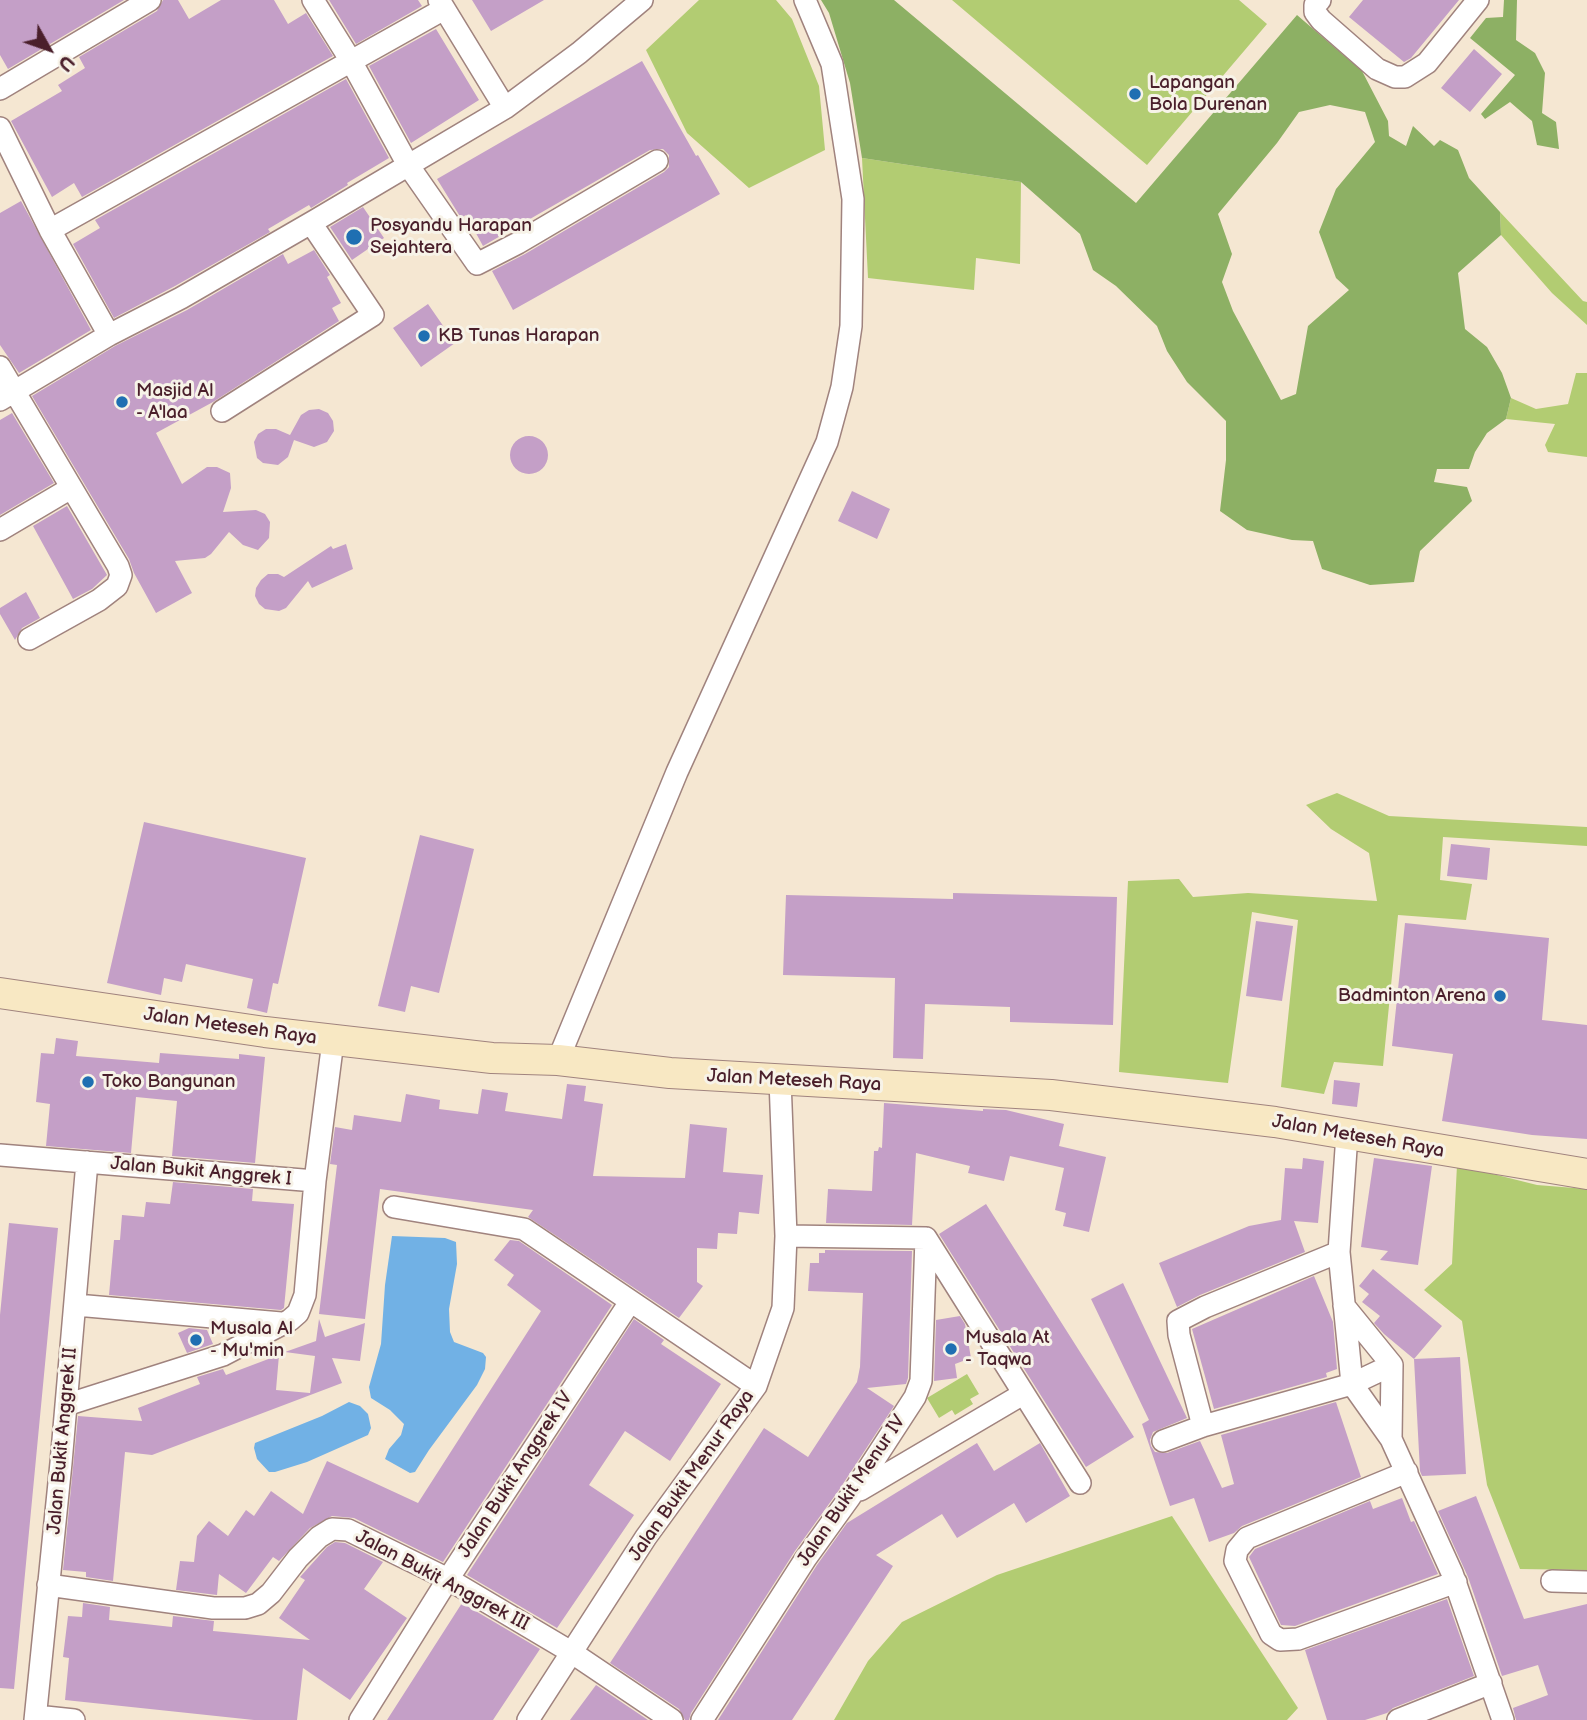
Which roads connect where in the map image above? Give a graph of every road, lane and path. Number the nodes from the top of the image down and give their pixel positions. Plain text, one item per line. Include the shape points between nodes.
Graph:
1 (150, 0) edge
2 (313, 0) edge
3 (642, 0) edge
4 (805, 0) edge
5 (1320, 0) edge
6 (1478, 0) edge
7 (441, 5) edge
8 (351, 61) junction
9 (0, 89) edge
10 (505, 108) junction
11 (0, 128) edge
12 (657, 161) dead end
13 (408, 165) junction
14 (311, 223) junction
15 (50, 230) junction
16 (109, 335) junction
17 (0, 367) edge
18 (7, 396) edge
19 (222, 411) dead end
20 (71, 488) junction
21 (0, 530) edge
22 (29, 639) dead end
23 (0, 993) edge
24 (333, 1041) junction
25 (558, 1060) junction
26 (780, 1080) junction
27 (1347, 1133) junction
28 (0, 1155) edge
29 (87, 1162) junction
30 (1587, 1174) edge
31 (315, 1181) junction
32 (394, 1207) dead end
33 (786, 1236) junction
34 (926, 1238) junction
35 (1339, 1252) junction
36 (630, 1302) junction
37 (76, 1305) junction
38 (1345, 1306) junction
39 (281, 1323) junction
40 (1392, 1365) junction
41 (1352, 1384) junction
42 (756, 1386) junction
43 (1023, 1394) junction
44 (66, 1405) junction
45 (1203, 1426) junction
46 (1391, 1439) junction
47 (1163, 1441) dead end
48 (1407, 1472) junction
49 (1080, 1483) dead end
50 (849, 1497) junction
51 (447, 1579) junction
52 (1552, 1581) dead end
53 (1587, 1581) edge
54 (1456, 1582) junction
55 (48, 1585) junction
56 (571, 1652) junction
57 (1491, 1683) junction
58 (35, 1718) edge
59 (74, 1720) edge
60 (360, 1720) edge
61 (528, 1720) edge
62 (672, 1720) edge
63 (702, 1720) edge
64 (1398, 1720) edge
65 (1503, 1720) edge

1 - 9 street
2 - 8 street
3 - 10 street
4 - 25 street via 832,64 853,199 851,326 842,387 827,442 677,772
5 - 6 street via 1315,12 1321,20 1377,69 1405,77 1427,63
7 - 8 street
7 - 10 street
8 - 13 street
8 - 15 street
10 - 13 street
11 - 15 street
12 - 13 street via 477,264
13 - 14 street
14 - 16 street
14 - 19 street via 373,315
15 - 16 street
16 - 18 street
17 - 18 street
18 - 20 street
20 - 21 street
20 - 22 street via 121,575 117,586 99,600
23 - 24 main road, Jalan Meteseh Raya
24 - 25 main road, Jalan Meteseh Raya via 492,1058
24 - 31 street, Jalan Bukit Anggrek I
25 - 26 main road, Jalan Meteseh Raya
26 - 27 main road, Jalan Meteseh Raya via 1051,1095
26 - 33 street, Jalan Bukit Menur Raya
27 - 30 main road, Jalan Meteseh Raya
27 - 35 street
28 - 29 street, Jalan Bukit Anggrek I
29 - 31 street, Jalan Bukit Anggrek I
29 - 37 street, Jalan Bukit Anggrek II
31 - 39 street, Jalan Bukit Anggrek I via 305,1295 298,1313
32 - 36 street via 524,1229
33 - 34 street
33 - 42 street, Jalan Bukit Menur Raya via 783,1308
34 - 43 street
34 - 50 street, Jalan Bukit Menur IV via 921,1381
35 - 38 street
35 - 45 street via 1178,1321
36 - 42 street
36 - 51 street, Jalan Bukit Anggrek IV
37 - 39 street
37 - 44 street, Jalan Bukit Anggrek II
38 - 40 street
38 - 41 street
39 - 44 street, Jalan Bukit Anggrek I via 223,1355
40 - 41 street
40 - 46 street
41 - 45 street
41 - 46 street
42 - 56 street, Jalan Bukit Menur Raya via 646,1538
43 - 49 street
43 - 50 street
44 - 55 street, Jalan Bukit Anggrek II
45 - 47 street
46 - 48 street
48 - 54 street
48 - 54 street via 1247,1538 1235,1561 1271,1634 1280,1640 1298,1639
50 - 63 street, Jalan Bukit Menur IV
51 - 55 street, Jalan Bukit Anggrek III via 348,1530 332,1529 298,1558 271,1593 245,1608 213,1608
51 - 56 street, Jalan Bukit Anggrek III
51 - 60 street, Jalan Bukit Anggrek IV
52 - 53 street
54 - 57 street
55 - 58 street, Jalan Bukit Anggrek II
56 - 61 street, Jalan Bukit Menur Raya
56 - 62 street, Jalan Bukit Anggrek III
57 - 64 street
57 - 65 street
58 - 59 street

